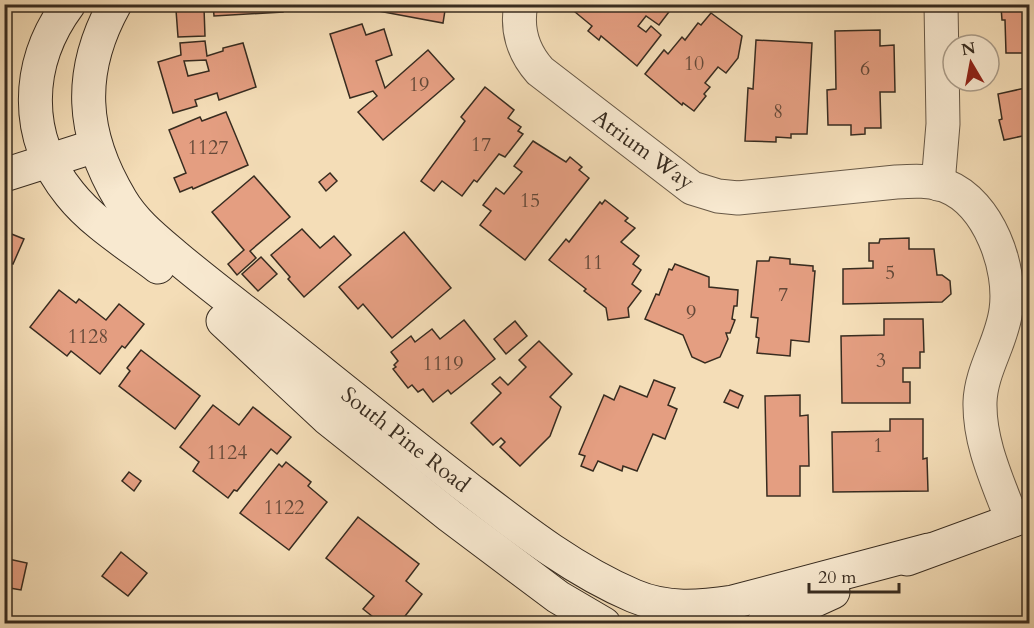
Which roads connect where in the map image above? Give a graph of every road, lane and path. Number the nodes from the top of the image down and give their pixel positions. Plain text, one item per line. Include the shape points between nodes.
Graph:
1 (69, 4) edge
2 (115, 4) edge
3 (521, 4) edge
4 (941, 4) edge
5 (95, 146) junction
6 (49, 162) junction
7 (4, 175) edge
8 (938, 184) junction
9 (1021, 517) edge
10 (928, 550) junction
11 (668, 615) edge
12 (604, 624) edge
13 (764, 624) edge

1 - 6 street, South Pine Road via 39,66 34,103
2 - 5 street, South Pine Road via 103,26 88,80 88,113
3 - 8 street, Atrium Way via 522,42 540,71 692,188 738,198 907,181
4 - 8 street via 943,124
5 - 6 street
5 - 11 street, South Pine Road via 133,218 191,269 558,555
6 - 7 street
6 - 12 street, South Pine Road via 58,179 86,211 196,297 327,418 519,569
8 - 9 street, Atrium Way via 962,196 976,210 996,242 1006,270 1006,310 982,385 980,414 985,446
9 - 10 street, South Pine Road
10 - 11 street, South Pine Road via 734,602
10 - 13 street, South Pine Road

